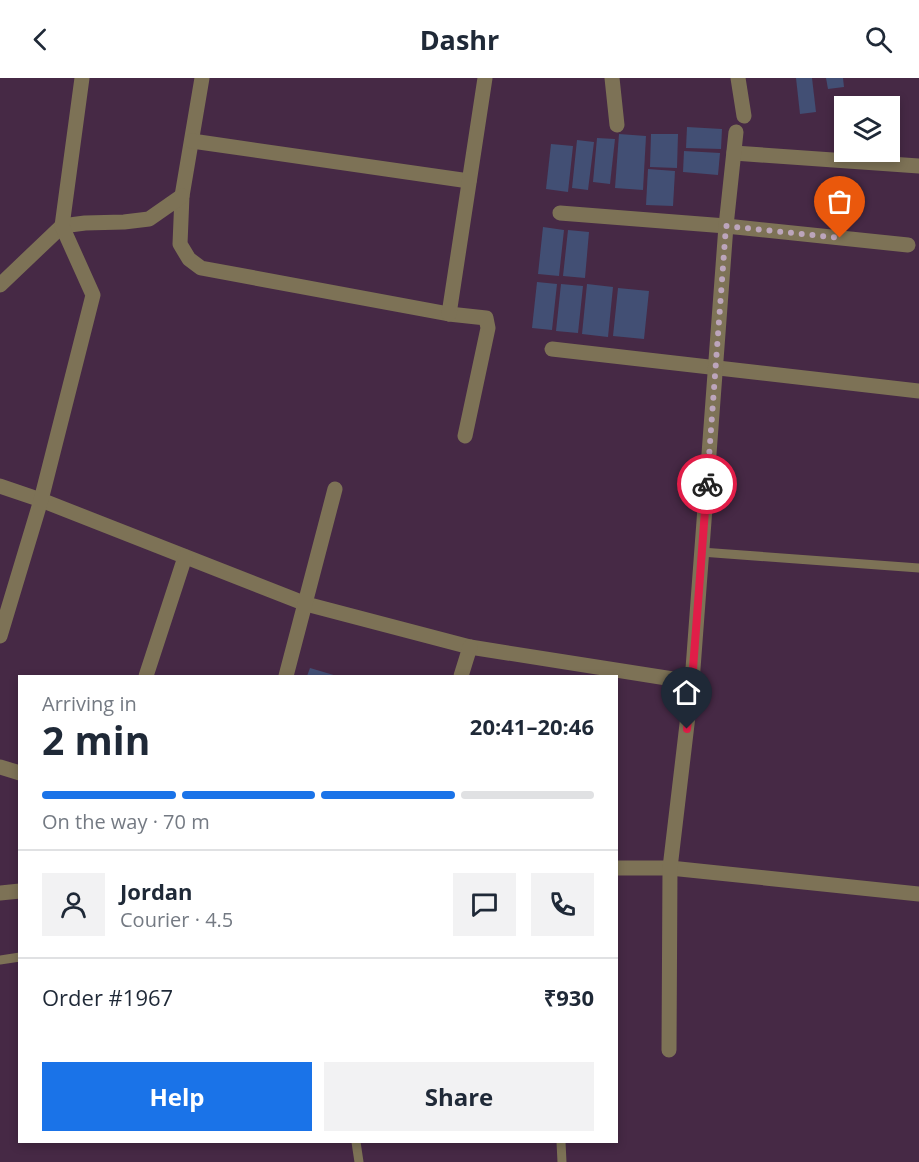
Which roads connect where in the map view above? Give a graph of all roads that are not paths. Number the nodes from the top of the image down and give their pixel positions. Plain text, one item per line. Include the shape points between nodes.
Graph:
1 (82, 78) edge
2 (202, 78) edge
3 (484, 78) edge
4 (612, 78) edge
5 (738, 78) edge
6 (744, 116) dead end
7 (617, 125) dead end
8 (736, 132) dead end
9 (192, 141) junction
10 (734, 153) junction
11 (919, 166) edge
12 (469, 181) junction
13 (182, 196) junction
14 (560, 213) dead end
15 (62, 226) junction
16 (726, 226) junction
17 (908, 245) dead end
18 (0, 285) edge
19 (449, 314) junction
20 (552, 349) dead end
21 (715, 368) junction
22 (919, 391) edge
23 (465, 436) dead end
24 (0, 486) edge
25 (335, 489) dead end
26 (41, 500) junction
27 (702, 552) junction
28 (185, 557) junction
29 (919, 568) edge
30 (306, 604) junction
31 (0, 636) edge
32 (470, 647) junction
33 (146, 675) edge
34 (286, 675) edge
35 (461, 675) edge
36 (692, 682) junction
37 (0, 766) edge
38 (18, 772) edge
39 (618, 867) edge
40 (670, 868) junction
41 (18, 891) edge
42 (0, 893) edge
43 (919, 894) edge
44 (18, 957) edge
45 (0, 960) edge
46 (669, 1050) dead end
47 (356, 1143) edge
48 (561, 1143) edge
49 (359, 1162) edge
50 (562, 1162) edge

1 - 15 street
2 - 9 street
3 - 12 street
4 - 7 street
5 - 6 street
8 - 10 street
9 - 12 street
9 - 13 street
10 - 11 street
10 - 16 street
12 - 19 street
13 - 15 street via 149,219
13 - 19 street via 180,244 189,259 201,268
14 - 16 street
15 - 18 street
15 - 26 street via 93,295
16 - 17 street
16 - 21 street
19 - 23 street via 486,318 488,323
20 - 21 street
21 - 22 street
21 - 27 street
24 - 26 street
25 - 30 street
26 - 28 street
26 - 31 street
27 - 29 lane
27 - 36 street
28 - 30 street
28 - 33 street
30 - 32 street
30 - 34 street
32 - 35 street
32 - 36 street
36 - 40 street
37 - 38 street
39 - 40 street
40 - 43 street
40 - 46 street
41 - 42 street
44 - 45 lane
47 - 49 lane
48 - 50 lane

